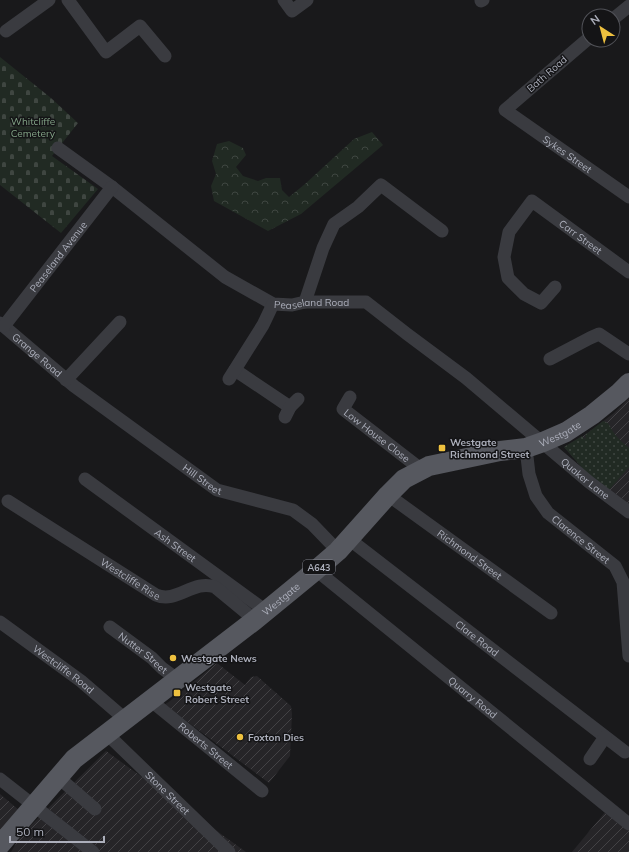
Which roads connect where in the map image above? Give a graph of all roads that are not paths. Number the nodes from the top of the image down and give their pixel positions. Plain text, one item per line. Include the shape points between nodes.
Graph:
1 (49, 0) edge
2 (68, 0) edge
3 (284, 0) edge
4 (307, 0) edge
5 (629, 6) edge
6 (621, 12) edge
7 (6, 31) dead end
8 (581, 45) edge
9 (164, 56) dead end
10 (505, 110) joint
11 (58, 148) dead end
12 (112, 187) junction
13 (629, 197) edge
14 (442, 231) dead end
15 (629, 272) edge
16 (555, 288) dead end
17 (305, 302) junction
18 (273, 304) junction
19 (120, 322) dead end
20 (2, 324) edge
21 (629, 354) edge
22 (550, 359) dead end
23 (70, 383) junction
24 (629, 383) edge
25 (350, 397) dead end
26 (291, 408) dead end
27 (534, 445) junction
28 (422, 470) junction
29 (85, 479) dead end
30 (388, 495) junction
31 (8, 501) dead end
32 (629, 512) edge
33 (344, 545) junction
34 (316, 570) junction
35 (552, 613) dead end
36 (260, 615) junction
37 (0, 622) edge
38 (110, 627) dead end
39 (629, 656) edge
40 (177, 679) junction
41 (150, 700) junction
42 (125, 719) junction
43 (106, 733) junction
44 (605, 737) junction
45 (625, 752) dead end
46 (590, 759) dead end
47 (58, 778) junction
48 (0, 779) edge
49 (262, 790) dead end
50 (33, 806) junction
51 (95, 809) dead end
52 (629, 824) edge
53 (0, 845) edge
54 (93, 852) edge
55 (230, 852) edge

1 - 7 street
2 - 9 street via 106,52 140,26
3 - 4 street via 292,12
5 - 6 street
8 - 10 street, Bath Road
10 - 13 street, Sykes Street
11 - 12 street, Peaseland Road
12 - 18 street, Peaseland Road via 225,277
12 - 20 street, Peaseland Avenue
14 - 17 street via 381,185 334,224
15 - 16 street, Carr Street via 532,201 509,232 504,257 508,278 524,294 541,303
17 - 18 street, Peaseland Road via 292,305
17 - 27 street, Peaseland Road via 366,302 466,378
18 - 26 street via 232,375
19 - 23 street
20 - 23 street, Grange Road
21 - 22 street via 599,334
23 - 33 street, Hill Street via 217,490 292,510
24 - 27 main road, Westgate / A643 via 592,415 566,432
25 - 28 street, Low House Close via 343,409
27 - 28 main road, Westgate / A643 via 429,466
27 - 32 street, Quaker Lane
27 - 39 street, Clarence Street via 529,474 536,496 548,513 615,566 623,582
28 - 30 main road, Westgate / A643 via 404,479
29 - 36 street, Ash Street
30 - 33 main road, Westgate / A643
30 - 35 street, Richmond Street
31 - 36 street, Westcliffe Rise via 156,595 171,597 209,584
33 - 34 main road, Westgate / A643
33 - 44 street, Clare Road
34 - 36 main road, Westgate / A643
34 - 52 street, Quarry Road
36 - 40 main road, Westgate / A643
37 - 42 street, Westcliffe Road via 81,681
38 - 40 street, Nutter Street
40 - 41 main road, Westgate / A643
41 - 42 main road, Westgate / A643
41 - 49 street, Roberts Street
42 - 43 main road, Westgate / A643
43 - 47 main road, Westgate / A643 via 74,759
43 - 55 street, Stone Street
44 - 45 street, Clare Road
44 - 46 street
47 - 50 main road, Westgate / A643
47 - 51 street
48 - 50 street
50 - 53 main road, Westgate / A643
50 - 54 street

